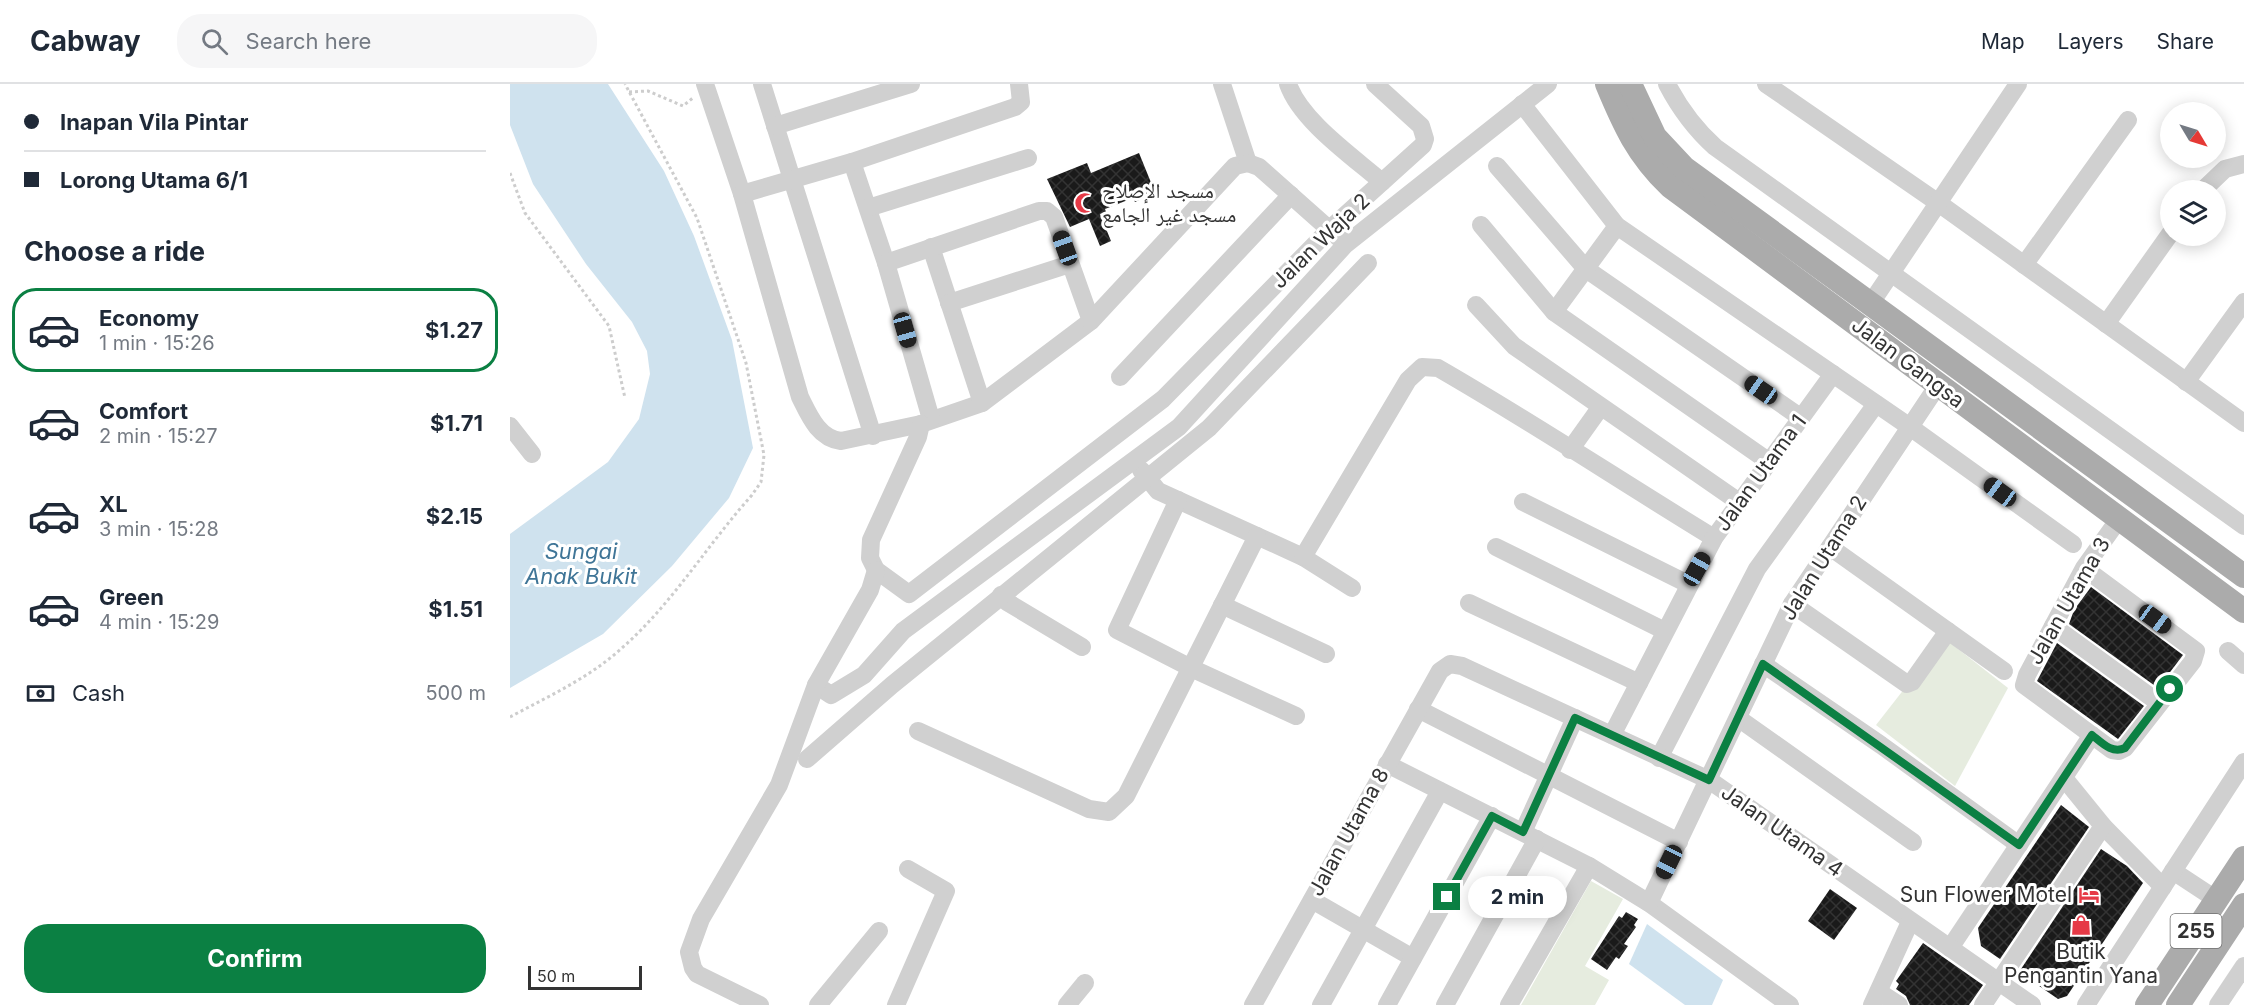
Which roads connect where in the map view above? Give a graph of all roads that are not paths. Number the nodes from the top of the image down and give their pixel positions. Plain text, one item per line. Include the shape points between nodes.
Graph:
1 (762, 84) edge
2 (911, 84) edge
3 (1019, 84) edge
4 (1222, 84) edge
5 (1288, 84) edge
6 (1375, 84) edge
7 (1548, 84) edge
8 (1607, 84) edge
9 (1630, 84) edge
10 (1666, 84) edge
11 (1766, 84) edge
12 (2018, 84) edge
13 (710, 85) edge
14 (1522, 104) junction
15 (2128, 120) dead end
16 (775, 126) junction
17 (1028, 158) dead end
18 (852, 162) junction
19 (1248, 163) junction
20 (2244, 164) edge
21 (1497, 166) dead end
22 (793, 180) junction
23 (2213, 180) edge
24 (1382, 182) junction
25 (742, 194) junction
26 (1291, 195) junction
27 (1937, 202) junction
28 (868, 208) junction
29 (1481, 225) dead end
30 (1617, 226) junction
31 (1330, 229) junction
32 (1345, 245) junction
33 (2161, 246) edge
34 (931, 247) junction
35 (886, 263) junction
36 (1368, 263) dead end
37 (1070, 264) junction
38 (2024, 265) junction
39 (1586, 269) junction
40 (1892, 274) junction
41 (2244, 302) edge
42 (949, 303) junction
43 (1871, 303) junction
44 (1476, 305) dead end
45 (1554, 312) junction
46 (1091, 321) junction
47 (2106, 324) junction
48 (1250, 350) junction
49 (1268, 367) junction
50 (1833, 374) junction
51 (1120, 377) dead end
52 (2186, 382) junction
53 (1938, 385) junction
54 (982, 403) junction
55 (1876, 404) junction
56 (1600, 408) junction
57 (1800, 417) junction
58 (926, 421) junction
59 (2244, 423) edge
60 (510, 426) edge
61 (1910, 427) junction
62 (873, 436) junction
63 (1570, 450) junction
64 (532, 454) dead end
65 (1768, 461) junction
66 (1135, 462) junction
67 (1148, 478) junction
68 (1178, 500) junction
69 (1523, 502) dead end
70 (1738, 502) junction
71 (2119, 519) junction
72 (2244, 526) edge
73 (1257, 536) junction
74 (1714, 538) junction
75 (2073, 544) dead end
76 (1496, 547) dead end
77 (1830, 547) junction
78 (1303, 557) junction
79 (2084, 568) junction
80 (876, 570) junction
81 (2244, 576) edge
82 (1688, 584) junction
83 (1352, 588) dead end
84 (909, 594) junction
85 (1001, 594) junction
86 (1469, 603) dead end
87 (1792, 604) junction
88 (1222, 605) junction
89 (2244, 610) edge
90 (2053, 626) junction
91 (903, 631) junction
92 (1665, 631) junction
93 (1948, 631) junction
94 (1082, 646) dead end
95 (2228, 651) dead end
96 (1326, 654) dead end
97 (1450, 664) joint
98 (1763, 664) junction
99 (2244, 665) edge
100 (1191, 668) junction
101 (2004, 671) dead end
102 (1639, 682) junction
103 (824, 690) junction
104 (2159, 703) junction
105 (1418, 709) junction
106 (1296, 716) dead end
107 (855, 717) junction
108 (1575, 718) junction
109 (1738, 718) junction
110 (918, 731) dead end
111 (1612, 735) junction
112 (2092, 735) junction
113 (1659, 758) junction
114 (807, 759) dead end
115 (2244, 762) edge
116 (1387, 764) junction
117 (1549, 775) junction
118 (2064, 777) junction
119 (1709, 780) junction
120 (1440, 791) junction
121 (1492, 816) junction
122 (2103, 826) junction
123 (1530, 835) junction
124 (1678, 842) junction
125 (1913, 842) dead end
126 (2019, 845) junction
127 (2244, 858) edge
128 (1588, 866) junction
129 (908, 869) dead end
130 (2173, 871) junction
131 (2163, 887) junction
132 (1312, 900) junction
133 (2217, 900) junction
134 (1649, 903) junction
135 (2244, 905) edge
136 (1910, 922) junction
137 (1363, 930) junction
138 (879, 931) dead end
139 (1950, 948) junction
140 (1413, 958) junction
141 (2244, 966) edge
142 (1998, 982) junction
143 (1085, 983) dead end
144 (1875, 998) edge
145 (1778, 1002) edge
146 (760, 1005) edge
147 (818, 1005) edge
148 (896, 1005) edge
149 (1066, 1005) edge
150 (1253, 1005) edge
151 (1321, 1005) edge
152 (1387, 1005) edge
153 (1445, 1005) edge
154 (1509, 1005) edge
155 (1899, 1005) edge
156 (1983, 1005) edge
157 (2032, 1005) edge
158 (2086, 1005) edge
159 (2147, 1005) edge
160 (2178, 1005) edge
161 (2218, 1005) edge

1 - 16 street
2 - 16 street
3 - 18 street via 1021,102 1015,107
4 - 19 street
5 - 24 street via 1294,100 1306,113
6 - 24 street, Jalan Waja 2 via 1421,126 1425,139
7 - 14 street
8 - 53 main road, Jalan Gangsa via 1638,150 1670,186
9 - 43 main road, Jalan Gangsa via 1655,137 1684,168
10 - 40 street via 1687,119 1715,147
11 - 27 street
12 - 27 street
13 - 25 street
14 - 30 street
14 - 32 street
15 - 38 street
16 - 22 street
17 - 28 street
18 - 22 street
18 - 28 street
19 - 26 street
19 - 46 street via 1235,166
20 - 23 street via 2225,169
21 - 39 street
22 - 25 street
22 - 62 street
24 - 31 street, Jalan Waja 2
25 - 62 street via 800,397 815,426 835,441
26 - 31 street
26 - 51 street
27 - 38 street
27 - 40 street
28 - 35 street
29 - 45 street
30 - 39 street
30 - 50 street
31 - 32 street
31 - 84 street, Jalan Waja 2 via 1163,399
32 - 48 street
33 - 47 street
34 - 35 street
34 - 37 street via 1047,211 1054,217
34 - 42 street
35 - 58 street
36 - 49 street
37 - 42 street
37 - 46 street
38 - 47 street
39 - 45 street
39 - 57 street
40 - 43 street
40 - 72 street
41 - 52 street
42 - 54 street
43 - 81 main road, Jalan Gangsa
44 - 56 street via 1514,346
45 - 65 street
46 - 54 street
47 - 52 street
48 - 49 street
48 - 66 street via 1179,428
49 - 67 street via 1209,428
50 - 55 street
50 - 57 street, Jalan Utama 1
52 - 59 street
53 - 61 street, Jalan Utama 2
53 - 71 main road, Jalan Gangsa
54 - 58 street
55 - 61 street
55 - 113 street via 1756,569
56 - 63 street
56 - 70 street
57 - 65 street, Jalan Utama 1
58 - 62 street
58 - 80 street via 871,540 870,558
60 - 64 street
61 - 75 street
61 - 77 street, Jalan Utama 2
63 - 74 street
63 - 78 street via 1438,368 1422,368 1397,397
65 - 70 street, Jalan Utama 1
66 - 67 street
66 - 91 street
67 - 68 street via 1158,491
67 - 85 street
68 - 73 street
68 - 100 street via 1117,630
69 - 82 street
70 - 74 street, Jalan Utama 1
71 - 79 street, Jalan Utama 3
71 - 89 main road, Jalan Gangsa
73 - 78 street
73 - 88 street
74 - 82 street, Jalan Utama 1
76 - 92 street
77 - 87 street, Jalan Utama 2
77 - 93 street, Jalan Utama 3
78 - 83 street
79 - 90 street, Jalan Utama 3
79 - 104 street via 2196,651 2193,661
80 - 84 street
80 - 103 street
82 - 92 street, Jalan Utama 1
84 - 91 street
85 - 94 street via 1007,602
85 - 107 street
86 - 102 street
87 - 93 street via 1907,684
87 - 98 street, Jalan Utama 2
88 - 96 street
88 - 100 street
90 - 104 street
90 - 112 street, Jalan Utama 3 via 2024,685
91 - 103 street via 864,675
92 - 102 street, Jalan Utama 1
93 - 101 street, Jalan Utama 3
95 - 99 street
97 - 105 street, Jalan Utama 8 via 1440,670
97 - 108 street, Jalan Utama 4
98 - 109 street, Jalan Utama 2
98 - 126 street
100 - 106 street
100 - 110 street via 1126,796 1109,812 1089,809
102 - 111 street, Jalan Utama 1
103 - 107 street
103 - 146 street via 779,785 701,919 689,952 697,974
104 - 112 street, Jalan Utama 3 via 2119,751
105 - 116 street, Jalan Utama 8
105 - 117 street
107 - 114 street
108 - 111 street, Jalan Utama 4
108 - 117 street
109 - 119 street, Jalan Utama 2
109 - 125 street
111 - 113 street, Jalan Utama 4
112 - 118 street
113 - 119 street, Jalan Utama 4
115 - 130 street
116 - 120 street
116 - 132 street, Jalan Utama 8
117 - 123 street
117 - 124 street
118 - 122 street
118 - 126 street
119 - 124 street, Jalan Utama 2
119 - 136 street, Jalan Utama 4
120 - 121 street
120 - 137 street
121 - 123 street
121 - 140 street
122 - 131 street
122 - 142 street
123 - 128 street
123 - 153 street
124 - 134 street, Jalan Utama 2
126 - 139 street
127 - 133 main road, 255
128 - 134 street
128 - 154 street
129 - 148 street via 946,891
130 - 131 street
130 - 133 street
131 - 158 street
132 - 137 street
132 - 150 street, Jalan Utama 8
133 - 159 main road, 255
134 - 145 street
135 - 160 main road, 255
136 - 139 street, Jalan Utama 4
136 - 144 street
137 - 140 street
137 - 151 street
138 - 147 street
139 - 142 street, Jalan Utama 4
140 - 152 street
141 - 161 street
142 - 156 street
142 - 157 street, Jalan Utama 4
143 - 149 street
144 - 155 street

